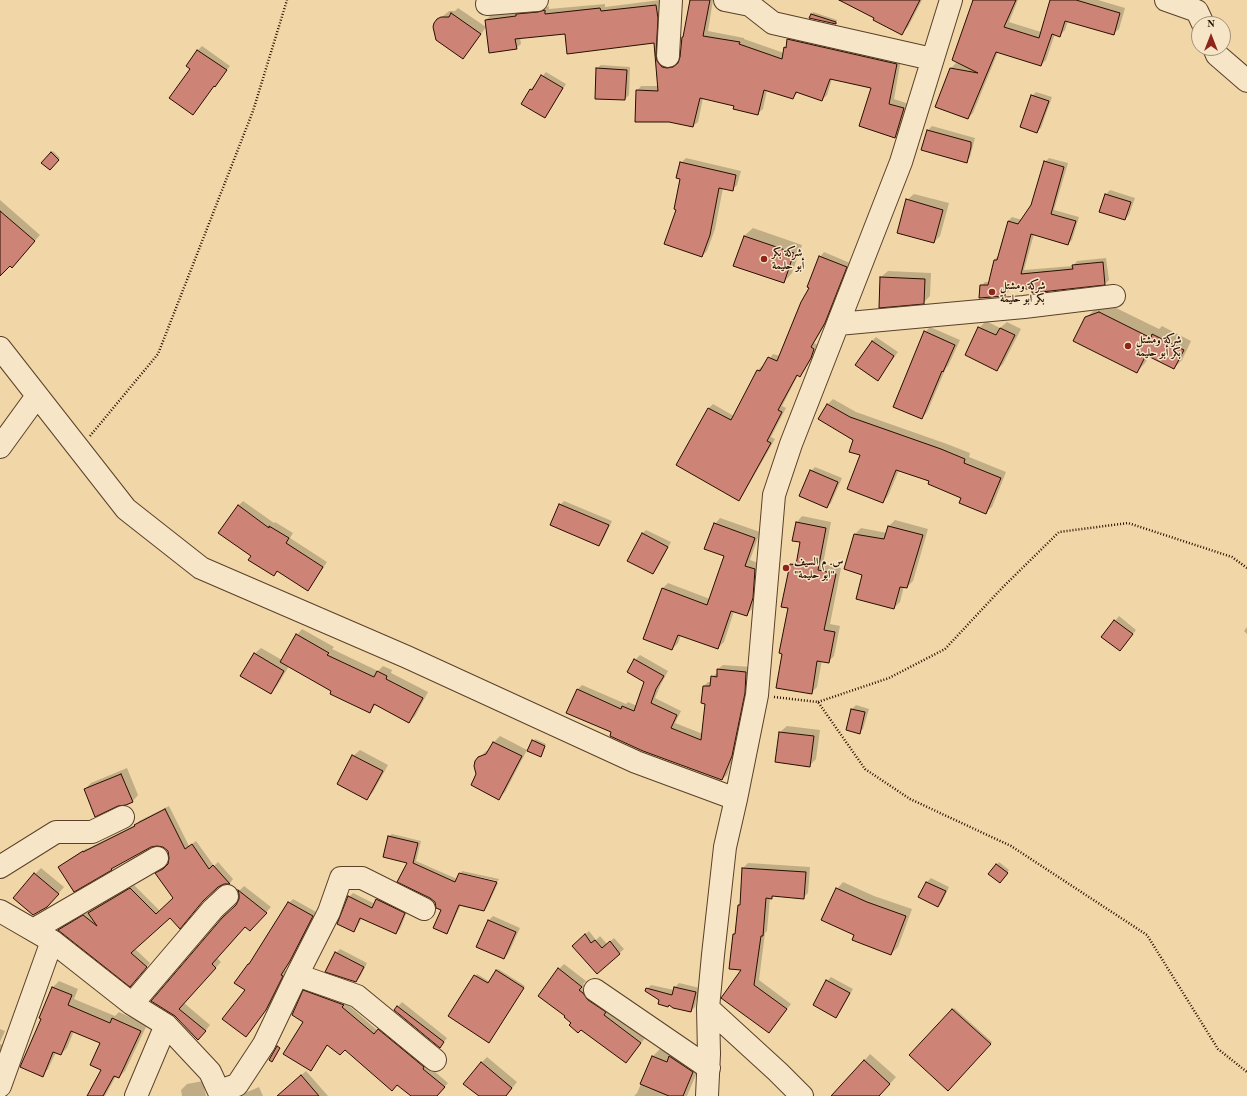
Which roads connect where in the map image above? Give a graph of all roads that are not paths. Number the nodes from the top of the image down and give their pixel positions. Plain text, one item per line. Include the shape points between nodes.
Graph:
1 (537, 0) edge
2 (672, 0) edge
3 (725, 0) edge
4 (950, 0) edge
5 (1166, 0) edge
6 (487, 4) dead end
7 (1199, 16) edge
8 (668, 56) dead end
9 (1218, 56) edge
10 (932, 58) junction
11 (1247, 81) edge
12 (1114, 296) dead end
13 (838, 324) junction
14 (0, 348) edge
15 (37, 396) junction
16 (0, 447) edge
17 (736, 799) junction
18 (123, 817) dead end
19 (157, 858) dead end
20 (0, 867) edge
21 (228, 896) dead end
22 (424, 909) dead end
23 (0, 911) edge
24 (33, 930) junction
25 (52, 941) junction
26 (297, 975) junction
27 (595, 990) dead end
28 (132, 1004) junction
29 (708, 1008) junction
30 (166, 1025) junction
31 (435, 1060) dead end
32 (709, 1068) junction
33 (0, 1086) edge
34 (220, 1094) edge
35 (136, 1096) edge
36 (707, 1096) edge
37 (802, 1096) edge

1 - 6 street
2 - 8 street
3 - 10 street via 750,6 772,23
4 - 10 street
5 - 7 street via 1197,11
9 - 11 street
10 - 13 street via 901,162
12 - 13 street
13 - 17 street via 791,444 774,496 757,695
14 - 15 street
15 - 16 street
15 - 17 street via 126,509 201,568 407,657 636,762
17 - 29 street via 725,847
18 - 20 street via 92,832 56,832
19 - 24 street
21 - 28 street via 213,909
22 - 26 street via 362,878 342,878 329,912
23 - 24 street
24 - 25 street
25 - 28 street
25 - 33 street
26 - 31 street via 357,996
26 - 34 street via 264,1044 237,1085
27 - 32 street
28 - 30 street
29 - 32 street
29 - 37 street
30 - 34 street via 210,1072
30 - 35 street
32 - 36 street

